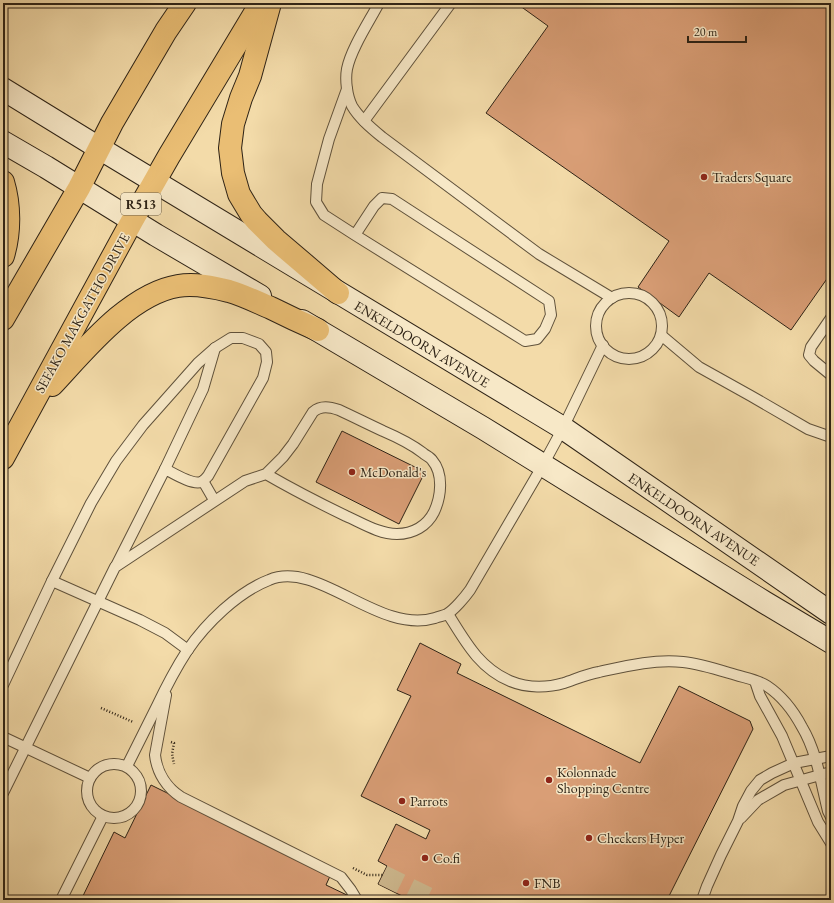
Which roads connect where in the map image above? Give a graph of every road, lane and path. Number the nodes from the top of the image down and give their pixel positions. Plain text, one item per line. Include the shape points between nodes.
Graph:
1 (185, 3) edge
2 (261, 3) edge
3 (270, 3) edge
4 (379, 3) edge
5 (451, 3) edge
6 (3, 89) edge
7 (347, 89) junction
8 (364, 121) junction
9 (3, 142) edge
10 (99, 148) junction
11 (3, 182) edge
12 (154, 182) junction
13 (79, 188) junction
14 (132, 221) junction
15 (355, 235) junction
16 (3, 256) edge
17 (338, 293) junction
18 (612, 298) junction
19 (831, 318) edge
20 (3, 319) edge
21 (318, 330) junction
22 (661, 335) junction
23 (603, 346) junction
24 (215, 348) junction
25 (831, 375) edge
26 (29, 410) junction
27 (563, 428) junction
28 (831, 438) edge
29 (3, 458) edge
30 (543, 465) junction
31 (165, 470) junction
32 (266, 474) junction
33 (203, 481) junction
34 (214, 500) junction
35 (115, 567) junction
36 (52, 581) junction
37 (98, 601) junction
38 (831, 613) edge
39 (448, 614) junction
40 (831, 642) edge
41 (188, 650) junction
42 (755, 681) junction
43 (168, 683) junction
44 (3, 685) edge
45 (100, 708) dead end
46 (146, 728) junction
47 (159, 735) junction
48 (3, 737) edge
49 (26, 748) junction
50 (831, 756) edge
51 (815, 758) junction
52 (794, 763) junction
53 (174, 765) dead end
54 (127, 766) junction
55 (831, 772) edge
56 (820, 776) junction
57 (90, 778) junction
58 (801, 780) junction
59 (3, 793) edge
60 (103, 816) junction
61 (831, 817) edge
62 (738, 822) junction
63 (831, 843) edge
64 (347, 865) dead end
65 (383, 875) tunnel mouth
66 (61, 900) edge
67 (357, 900) edge
68 (702, 900) edge

1 - 10 main road via 166,31
2 - 12 main road, SEFAKO MAKGATHO DRIVE / R513
3 - 17 main road via 250,76 233,124 230,148 233,173 239,194 257,221
4 - 7 lane via 352,53 346,70
5 - 8 lane
6 - 10 street, ENKELDOORN AVENUE
7 - 8 lane via 352,105
7 - 15 lane via 328,139 317,184 316,202 324,215
8 - 18 lane via 539,254
9 - 13 street
10 - 12 street, ENKELDOORN AVENUE
10 - 13 main road
11 - 16 main road via 8,212 8,236
12 - 14 main road, SEFAKO MAKGATHO DRIVE / R513
12 - 17 street, ENKELDOORN AVENUE
13 - 14 street
13 - 20 main road
14 - 21 street
14 - 26 main road, SEFAKO MAKGATHO DRIVE / R513
15 - 15 lane via 525,341 537,339 545,329 551,315 549,301 392,199 382,198
17 - 27 street, ENKELDOORN AVENUE
18 - 22 lane via 622,293 645,296 654,303 660,313
18 - 23 lane via 598,315 596,326
19 - 25 lane via 811,347 809,355
21 - 26 main road via 229,291 202,286 169,288 138,302 121,315
21 - 30 street
22 - 23 lane via 656,345 640,357 620,357 610,353
22 - 28 lane via 699,367 808,429
23 - 27 lane
24 - 31 lane via 203,389
24 - 33 lane via 231,338 243,338 259,344 266,352 267,362 263,378
24 - 36 lane via 198,362 143,425 116,461 91,503
26 - 29 main road, SEFAKO MAKGATHO DRIVE / R513
27 - 30 lane
27 - 38 street, ENKELDOORN AVENUE
30 - 39 lane via 470,590
30 - 40 street
31 - 33 lane via 192,482
31 - 35 lane
32 - 32 lane via 290,449 313,412 317,408 325,407 339,410 408,442 432,460 440,478 440,488 437,506 430,519 420,528 397,534 383,532 365,524
32 - 34 lane via 245,480
33 - 34 lane
34 - 35 lane
35 - 37 lane
36 - 37 lane
36 - 44 lane
37 - 41 lane via 165,633
37 - 49 lane
39 - 41 lane via 427,620 408,620 385,614 325,586 287,575 270,579 247,591 226,607
39 - 42 lane via 470,650 480,661 511,682 535,687 651,662 683,662
41 - 43 lane
42 - 51 lane via 766,685 793,712 809,740
42 - 52 lane
43 - 46 lane
43 - 47 lane
45 - 46 path
46 - 54 lane
47 - 53 path via 174,744
47 - 67 lane via 156,763 166,784 181,798 341,877
48 - 49 lane
49 - 57 lane
49 - 59 lane
50 - 51 lane
51 - 52 lane
51 - 56 lane
52 - 58 lane
52 - 62 lane via 760,780 750,791
54 - 57 lane via 110,763 95,771
54 - 60 lane via 139,780 141,789 136,807 121,817
55 - 56 lane
56 - 58 lane
56 - 61 lane
57 - 60 lane via 87,795 90,804
58 - 62 lane via 784,785 758,800
58 - 63 lane via 818,822
60 - 66 lane
62 - 68 lane
64 - 65 path via 368,875

